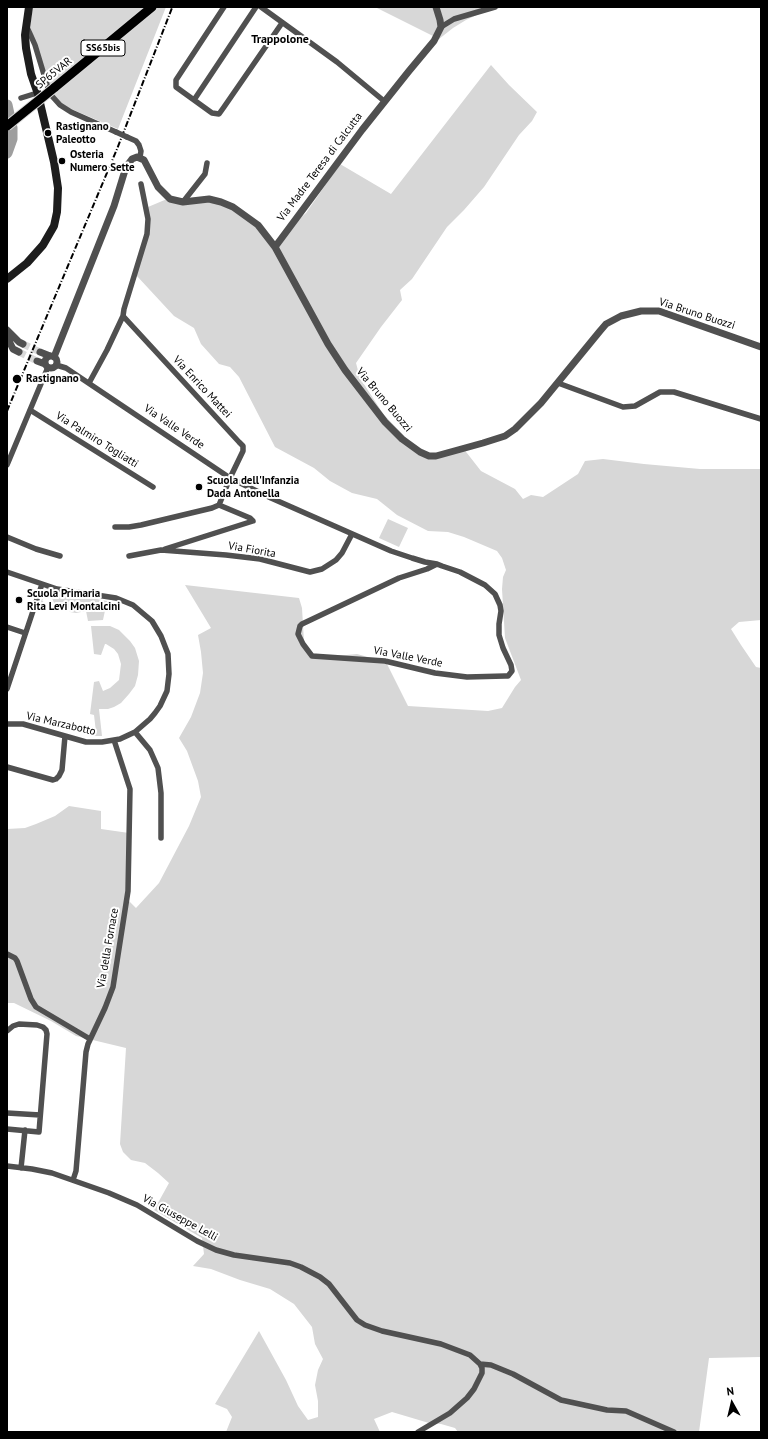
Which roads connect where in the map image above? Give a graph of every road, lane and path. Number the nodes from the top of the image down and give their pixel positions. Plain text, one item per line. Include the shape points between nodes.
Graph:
1 (29, 7) edge
2 (152, 7) edge
3 (224, 7) edge
4 (256, 7) edge
5 (262, 7) edge
6 (436, 7) edge
7 (495, 7) edge
8 (282, 23) junction
9 (26, 25) junction
10 (441, 27) junction
11 (51, 90) junction
12 (21, 98) dead end
13 (39, 98) junction
14 (194, 100) junction
15 (384, 101) junction
16 (7, 126) edge
17 (140, 158) junction
18 (207, 162) dead end
19 (141, 184) dead end
20 (183, 202) junction
21 (275, 247) junction
22 (7, 279) edge
23 (123, 316) junction
24 (7, 330) edge
25 (7, 337) edge
26 (23, 344) tunnel mouth
27 (761, 347) edge
28 (19, 352) tunnel mouth
29 (40, 352) tunnel mouth
30 (53, 359) junction
31 (37, 361) tunnel mouth
32 (47, 365) junction
33 (89, 383) junction
34 (558, 384) junction
35 (30, 410) junction
36 (761, 419) edge
37 (7, 465) edge
38 (230, 478) junction
39 (153, 487) dead end
40 (219, 505) junction
41 (115, 526) dead end
42 (352, 534) junction
43 (7, 537) edge
44 (161, 550) junction
45 (60, 556) dead end
46 (129, 556) dead end
47 (437, 564) junction
48 (7, 572) edge
49 (42, 584) junction
50 (7, 626) edge
51 (25, 633) junction
52 (7, 689) edge
53 (7, 724) edge
54 (135, 732) junction
55 (65, 736) junction
56 (114, 740) junction
57 (7, 767) edge
58 (161, 838) dead end
59 (7, 954) edge
60 (7, 1031) edge
61 (90, 1039) junction
62 (7, 1113) edge
63 (40, 1115) junction
64 (7, 1129) edge
65 (25, 1130) junction
66 (7, 1166) edge
67 (21, 1168) junction
68 (73, 1180) junction
69 (480, 1364) junction
70 (418, 1432) edge
71 (674, 1432) edge

1 - 9 main road
2 - 11 main road, SP65VAR / SS65bis
3 - 14 street via 176,80 176,87
4 - 14 street
5 - 8 street
6 - 10 street
7 - 10 street via 454,19
8 - 14 street via 219,114 212,113
8 - 15 street via 337,62
9 - 11 street
9 - 13 main road via 26,48
10 - 15 street, Via Madre Teresa di Calcutta via 430,47
11 - 16 main road, SP65VAR / SS65bis, bridge
11 - 17 street, bridge via 60,105 71,112 136,141 141,151
12 - 13 street
13 - 22 main road via 55,169 58,188 57,212 54,226 43,245 27,263
15 - 21 street, Via Madre Teresa di Calcutta
17 - 20 street via 147,163 162,192 174,200
17 - 30 street via 132,159 126,167 114,206
18 - 20 street via 205,174
19 - 23 street via 148,228
20 - 21 street, Via Bruno Buozzi via 209,199 234,207 258,225
21 - 34 street, Via Bruno Buozzi via 345,370 386,422 402,439 420,452 436,456 505,436 525,421
23 - 33 street
23 - 38 street, Via Enrico Mattei via 243,446
24 - 26 street
25 - 28 street via 13,349
27 - 34 street, Via Bruno Buozzi via 659,311 641,311 621,316 606,324
29 - 30 street, Via Valle Verde
30 - 32 street via 45,360
30 - 32 street via 54,367
30 - 33 street, Via Valle Verde
31 - 32 street
32 - 35 street
33 - 38 street, Via Valle Verde
34 - 36 street via 623,407 635,406 660,392 674,392
35 - 37 street
35 - 39 street, Via Palmiro Togliatti
38 - 40 street
38 - 42 street, Via Valle Verde
40 - 41 street via 141,525
40 - 44 street via 252,521
42 - 44 street, Via Fiorita via 336,560 322,570 310,572 260,560
42 - 47 street, Via Valle Verde via 391,551
43 - 45 street
44 - 46 street, Via Fiorita
47 - 47 street, Via Valle Verde via 478,582 493,592 498,599 501,611 499,635 512,668 508,676 452,676 385,662 312,656 303,644 298,634 302,624 386,584
48 - 49 street, Via Marzabotto
49 - 51 street
49 - 54 street, Via Marzabotto via 69,592 122,600 146,615 157,628 168,654 168,685 155,714
50 - 51 street
51 - 52 street
53 - 55 street, Via Marzabotto via 23,724
54 - 56 street, Via Marzabotto
54 - 58 street via 150,750 158,768
55 - 56 street, Via Marzabotto via 90,743
55 - 57 street via 62,770 56,779
56 - 61 street, Via della Fornace via 130,789 128,891 113,987
59 - 61 street via 17,962 30,999 36,1007
60 - 63 street via 19,1024 36,1025 46,1030
61 - 68 street, Via della Fornace via 86,1052 76,1171
62 - 63 street
63 - 65 street via 39,1132
64 - 65 street
65 - 67 street
66 - 67 street, Via Giuseppe Lelli
67 - 68 street, Via Giuseppe Lelli
68 - 69 street, Via Giuseppe Lelli via 137,1205 216,1250 290,1263 306,1269 329,1284 357,1320 365,1325 451,1347 470,1355
69 - 70 street via 482,1373 467,1398 450,1413
69 - 71 street via 491,1365 513,1374 561,1400 607,1410 626,1411

